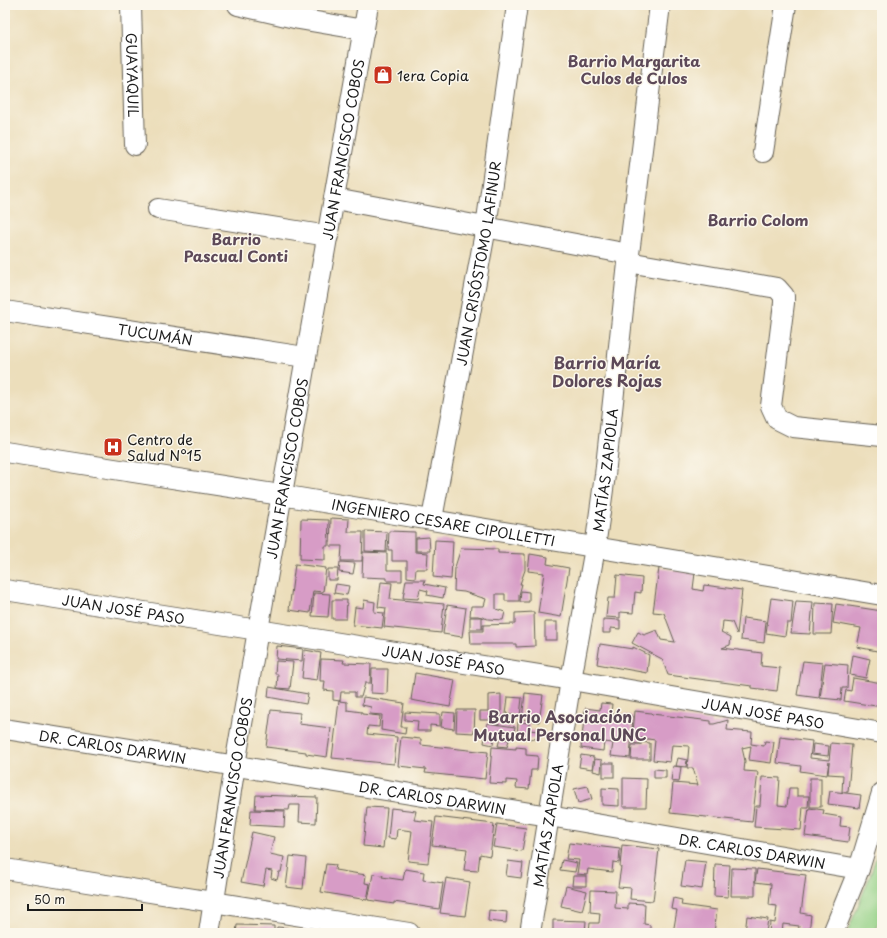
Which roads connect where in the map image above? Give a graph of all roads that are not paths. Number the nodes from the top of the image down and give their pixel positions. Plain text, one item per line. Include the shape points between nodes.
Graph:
1 (131, 5) edge
2 (238, 5) edge
3 (368, 5) edge
4 (517, 5) edge
5 (660, 5) edge
6 (786, 5) edge
7 (364, 30) junction
8 (135, 145) dead end
9 (763, 152) dead end
10 (335, 199) junction
11 (158, 209) dead end
12 (486, 227) junction
13 (328, 236) junction
14 (629, 258) junction
15 (5, 311) edge
16 (305, 357) junction
17 (882, 436) edge
18 (5, 452) edge
19 (281, 495) junction
20 (432, 519) junction
21 (595, 548) junction
22 (5, 590) edge
23 (882, 595) edge
24 (258, 630) junction
25 (571, 680) junction
26 (5, 729) edge
27 (882, 733) edge
28 (235, 765) junction
29 (882, 793) edge
30 (549, 816) junction
31 (5, 869) edge
32 (859, 869) junction
33 (214, 902) junction
34 (209, 933) edge
35 (409, 933) edge
36 (530, 933) edge
37 (833, 933) edge

1 - 8 street, GUAYAQUIL
2 - 7 street
3 - 7 street, JUAN FRANCISCO COBOS
4 - 12 street, JUAN CRISÓSTOMO LAFINUR
5 - 14 street, MATÍAS ZAPIOLA
6 - 9 street
7 - 10 street, JUAN FRANCISCO COBOS
10 - 12 street
10 - 13 street, JUAN FRANCISCO COBOS
11 - 13 street
12 - 14 street
12 - 20 street, JUAN CRISÓSTOMO LAFINUR
13 - 16 street, JUAN FRANCISCO COBOS
14 - 17 street via 777,288 784,296 784,303 771,406 777,419 793,427
14 - 21 street, MATÍAS ZAPIOLA
15 - 16 street, TUCUMÁN
16 - 19 street, JUAN FRANCISCO COBOS
18 - 19 street, INGENIERO CESARE CIPOLLETTI
19 - 20 street, INGENIERO CESARE CIPOLLETTI
19 - 24 street, JUAN FRANCISCO COBOS
20 - 21 street, INGENIERO CESARE CIPOLLETTI
21 - 23 street, INGENIERO CESARE CIPOLLETTI
21 - 25 street, MATÍAS ZAPIOLA
22 - 24 street, JUAN JOSÉ PASO
24 - 25 street, JUAN JOSÉ PASO
24 - 28 street, JUAN FRANCISCO COBOS
25 - 27 street, JUAN JOSÉ PASO
25 - 30 street, MATÍAS ZAPIOLA
26 - 28 street, DR. CARLOS DARWIN
28 - 30 street, DR. CARLOS DARWIN
28 - 33 street, JUAN FRANCISCO COBOS
29 - 32 street
30 - 32 street, DR. CARLOS DARWIN
30 - 36 street, MATÍAS ZAPIOLA
31 - 33 street
32 - 37 street
33 - 34 street, JUAN FRANCISCO COBOS
33 - 35 street

